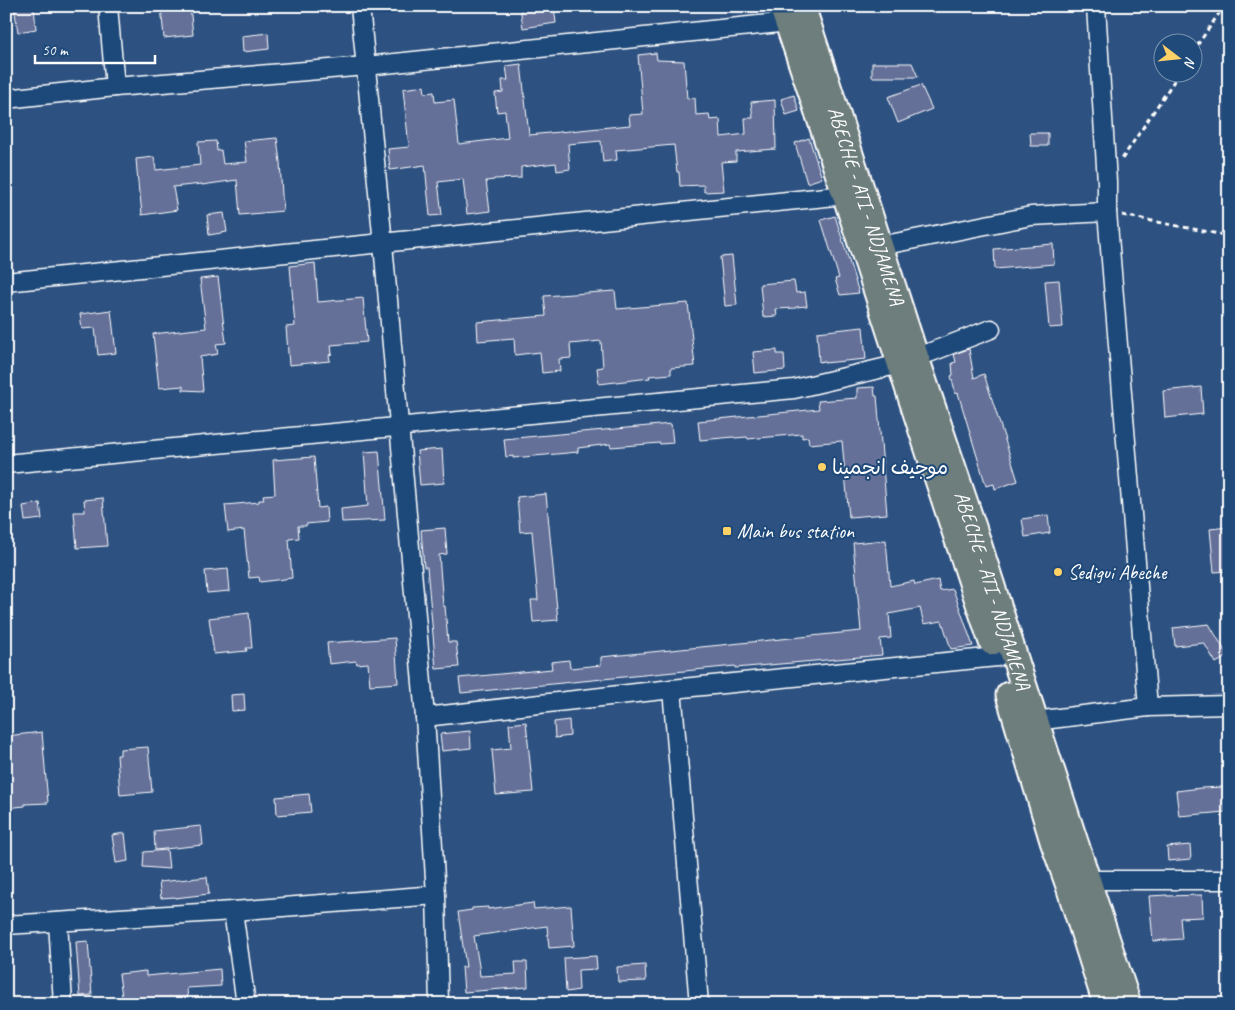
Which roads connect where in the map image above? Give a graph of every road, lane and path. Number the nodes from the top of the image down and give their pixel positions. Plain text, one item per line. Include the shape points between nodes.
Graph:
1 (108, 6) edge
2 (360, 6) edge
3 (1096, 6) edge
4 (1220, 6) edge
5 (794, 14) edge
6 (1202, 38) edge
7 (366, 66) junction
8 (1173, 82) edge
9 (115, 87) junction
10 (6, 99) edge
11 (1107, 182) junction
12 (845, 195) junction
13 (1107, 212) junction
14 (1229, 236) edge
15 (384, 244) junction
16 (880, 246) junction
17 (6, 282) edge
18 (990, 329) dead end
19 (908, 361) junction
20 (399, 427) junction
21 (6, 464) edge
22 (964, 530) junction
23 (997, 657) junction
24 (672, 689) junction
25 (1229, 705) edge
26 (1148, 707) junction
27 (425, 717) junction
28 (1035, 721) junction
29 (1229, 880) edge
30 (1078, 881) junction
31 (436, 895) junction
32 (232, 911) junction
33 (58, 922) junction
34 (6, 925) edge
35 (64, 1004) edge
36 (246, 1004) edge
37 (439, 1004) edge
38 (698, 1004) edge
39 (1106, 1004) edge
40 (1128, 1004) edge

1 - 9 street
2 - 7 street
3 - 11 street
4 - 6 path via 1220,12
5 - 7 street
5 - 12 highway, ABECHE - ATI - NDJAMENA
5 - 16 highway, ABECHE - ATI - NDJAMENA
7 - 9 street
7 - 15 street
8 - 11 path
9 - 10 street
11 - 13 street
12 - 15 street
12 - 19 highway, ABECHE - ATI - NDJAMENA
13 - 14 path
13 - 16 street via 1032,216
13 - 26 street
15 - 17 street
15 - 20 street
16 - 19 highway, ABECHE - ATI - NDJAMENA
18 - 19 street
19 - 20 street via 794,390
19 - 22 highway, ABECHE - ATI - NDJAMENA
20 - 21 street
20 - 27 street
22 - 23 highway, ABECHE - ATI - NDJAMENA
22 - 28 highway, ABECHE - ATI - NDJAMENA
23 - 24 street
23 - 30 highway, ABECHE - ATI - NDJAMENA via 1050,831
24 - 27 street
24 - 38 street
25 - 26 street
26 - 28 street
27 - 31 street
28 - 30 highway, ABECHE - ATI - NDJAMENA
29 - 30 street
30 - 39 highway, ABECHE - ATI - NDJAMENA
30 - 40 highway, ABECHE - ATI - NDJAMENA
31 - 32 street
31 - 37 street
32 - 33 street
32 - 36 street
33 - 34 street
33 - 35 street

